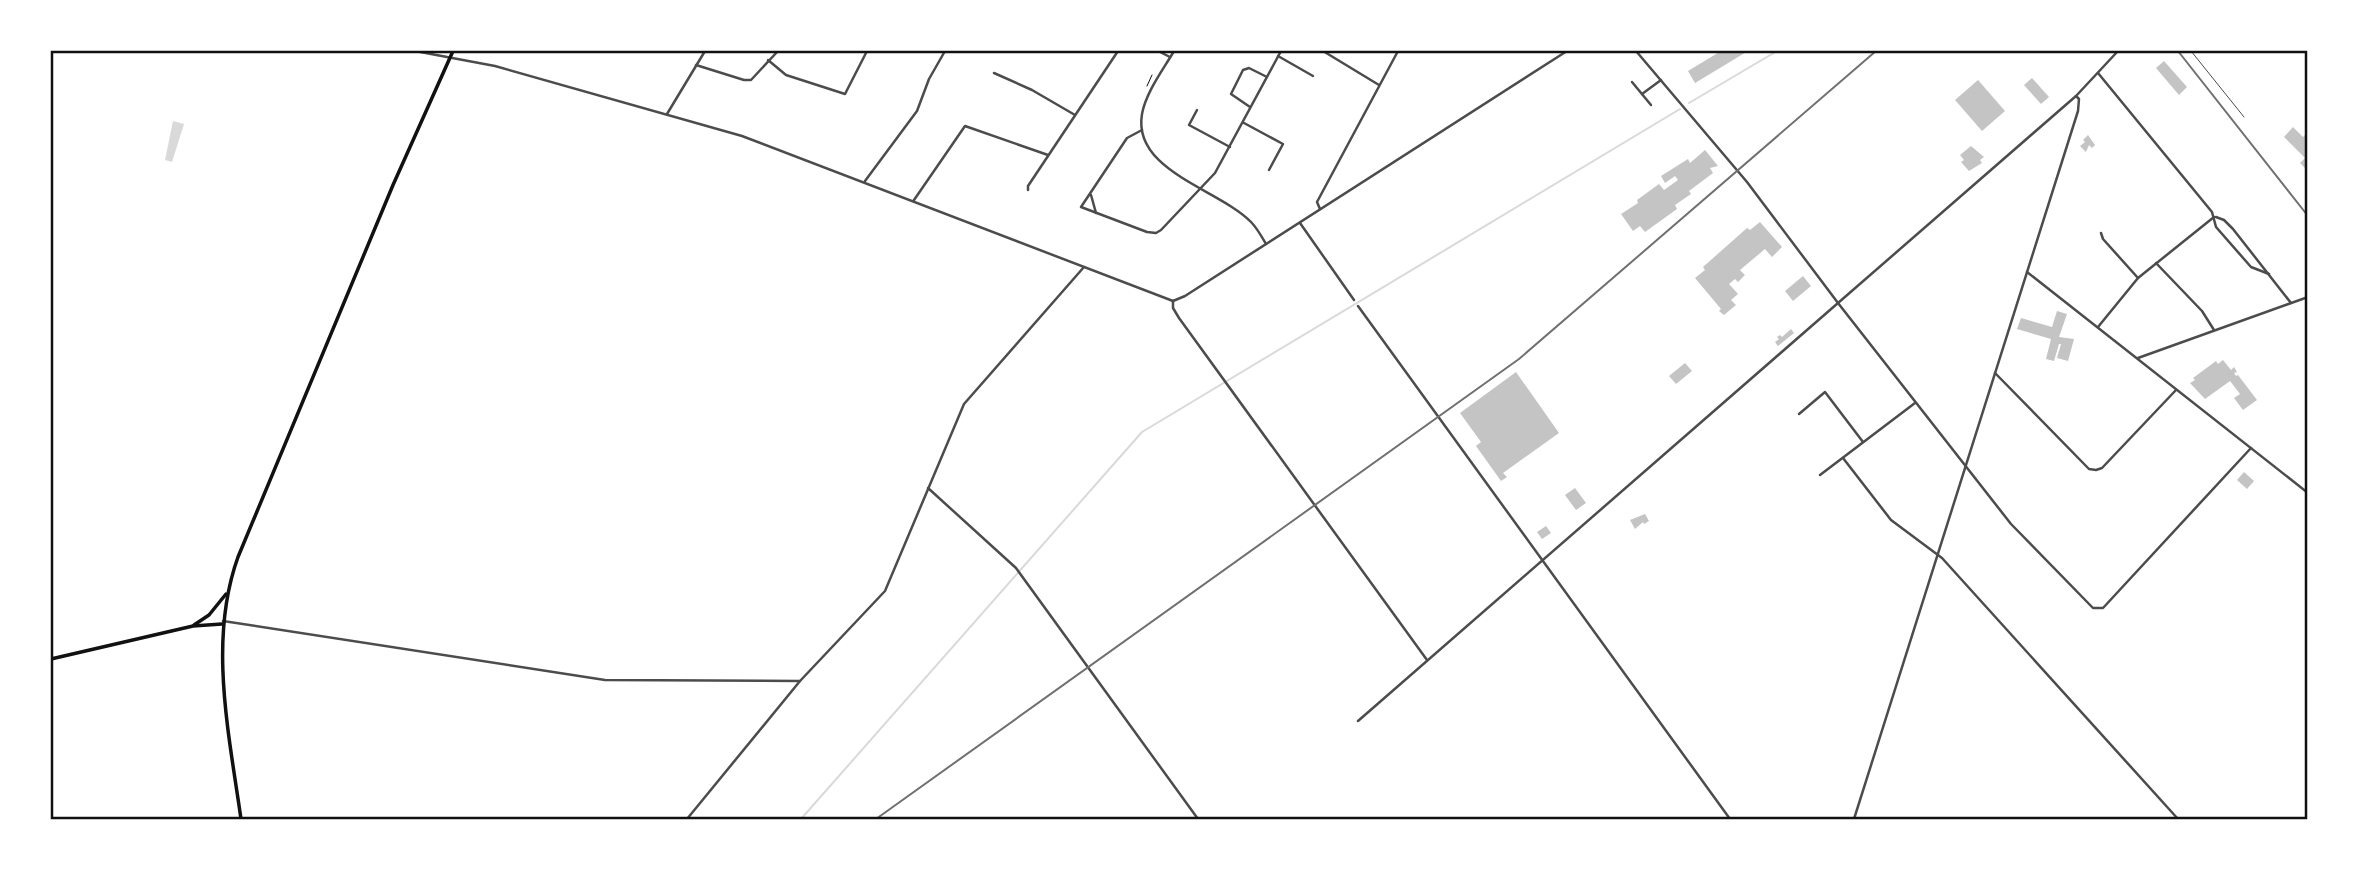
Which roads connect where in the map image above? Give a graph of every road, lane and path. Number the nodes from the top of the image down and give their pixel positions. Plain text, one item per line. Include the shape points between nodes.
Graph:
1 (415, 51) edge
2 (453, 51) edge
3 (705, 51) edge
4 (778, 51) edge
5 (867, 51) edge
6 (945, 51) edge
7 (1118, 51) edge
8 (1158, 51) edge
9 (1174, 51) edge
10 (1281, 51) edge
11 (1323, 51) edge
12 (1398, 51) edge
13 (1567, 51) edge
14 (1636, 51) edge
15 (2118, 51) edge
16 (2191, 51) edge
17 (449, 56) junction
18 (1278, 56) junction
19 (1170, 57) junction
20 (768, 60) junction
21 (696, 65) junction
22 (2098, 73) junction
23 (994, 74) dead end
24 (1313, 76) dead end
25 (1267, 77) junction
26 (1661, 80) junction
27 (1632, 82) dead end
28 (1380, 85) junction
29 (1642, 94) junction
30 (2076, 96) junction
31 (1651, 105) dead end
32 (1251, 107) junction
33 (1197, 110) dead end
34 (667, 115) junction
35 (1074, 115) junction
36 (2244, 117) dead end
37 (1244, 123) junction
38 (1142, 130) junction
39 (1230, 147) junction
40 (1048, 155) junction
41 (1269, 170) dead end
42 (864, 182) junction
43 (1200, 188) junction
44 (1028, 190) dead end
45 (1091, 194) junction
46 (913, 201) junction
47 (1320, 209) junction
48 (1096, 213) junction
49 (2214, 217) junction
50 (1300, 223) junction
51 (2101, 233) dead end
52 (1266, 244) junction
53 (2155, 263) junction
54 (1084, 267) junction
55 (2027, 272) junction
56 (2269, 274) junction
57 (2138, 278) junction
58 (2308, 297) edge
59 (1354, 300) dead end
60 (1173, 301) junction
61 (1838, 303) junction
62 (2291, 303) junction
63 (1358, 306) dead end
64 (2098, 327) junction
65 (2214, 330) junction
66 (2138, 358) junction
67 (1995, 373) junction
68 (2176, 389) junction
69 (1916, 402) junction
70 (1799, 414) dead end
71 (1863, 442) junction
72 (2251, 448) junction
73 (1843, 458) junction
74 (1965, 466) junction
75 (1820, 475) dead end
76 (2308, 486) edge
77 (928, 488) junction
78 (2307, 491) edge
79 (1937, 553) junction
80 (1542, 561) junction
81 (226, 593) junction
82 (209, 615) junction
83 (223, 620) junction
84 (192, 626) junction
85 (51, 659) edge
86 (1427, 661) junction
87 (800, 681) junction
88 (1358, 721) dead end
89 (241, 819) edge
90 (687, 819) edge
91 (1198, 819) edge
92 (1730, 819) edge
93 (1854, 819) edge
94 (2178, 819) edge

1 - 17 street
2 - 17 main road
3 - 21 street
4 - 20 street
5 - 20 street via 845,94 786,75
6 - 42 street via 917,111
7 - 35 street
8 - 19 street
9 - 19 street
10 - 18 street
11 - 28 street
12 - 28 street
13 - 47 street
14 - 26 street
15 - 22 street
16 - 36 lane
17 - 34 street
17 - 81 main road
18 - 24 street
18 - 25 street
19 - 38 street via 1147,100
20 - 21 street via 751,80
21 - 34 street
22 - 30 street
22 - 49 street
23 - 35 street
25 - 32 street
25 - 32 street via 1246,67 1232,89 1234,98
26 - 29 street
26 - 61 street via 1747,181
27 - 29 street
28 - 47 street via 1317,202
29 - 31 street
30 - 55 street via 2078,111
30 - 61 street
32 - 37 street
33 - 39 street via 1189,124
34 - 42 street via 749,138
35 - 40 street
37 - 39 street
37 - 41 street via 1283,145
38 - 43 street via 1153,156
38 - 45 street via 1127,138
39 - 43 street
40 - 44 street
40 - 46 street via 965,126
42 - 46 street
43 - 48 street via 1156,233
43 - 52 street via 1251,222
45 - 48 street
45 - 48 street via 1081,207
46 - 54 street
47 - 50 street
49 - 53 street
49 - 56 street via 2233,229
49 - 56 street via 2216,227 2251,267
50 - 52 street
50 - 59 street
51 - 57 street
52 - 60 street
53 - 57 street
53 - 65 street
54 - 60 street
54 - 77 street via 964,404
55 - 64 street
55 - 67 street
56 - 62 street
57 - 64 street
58 - 62 street
60 - 86 street via 1179,318
61 - 69 street
61 - 80 street
62 - 65 street
63 - 80 street
64 - 66 street
65 - 66 street
66 - 68 street
67 - 68 street via 2096,470
67 - 74 street
68 - 72 street
69 - 71 street
69 - 74 street
70 - 71 street via 1825,392
71 - 73 street
72 - 74 street via 2103,608 2093,608 2011,524
72 - 78 street
73 - 75 street
73 - 79 street via 1891,520
74 - 79 street
76 - 78 street
77 - 87 street via 885,591
77 - 91 street via 1016,568
79 - 93 street
79 - 94 street
80 - 86 street
80 - 92 street
81 - 82 main road
81 - 83 main road
82 - 83 main road
82 - 84 main road
83 - 84 main road
83 - 87 street via 606,680
83 - 89 main road
84 - 85 main road
86 - 88 street
87 - 90 street

